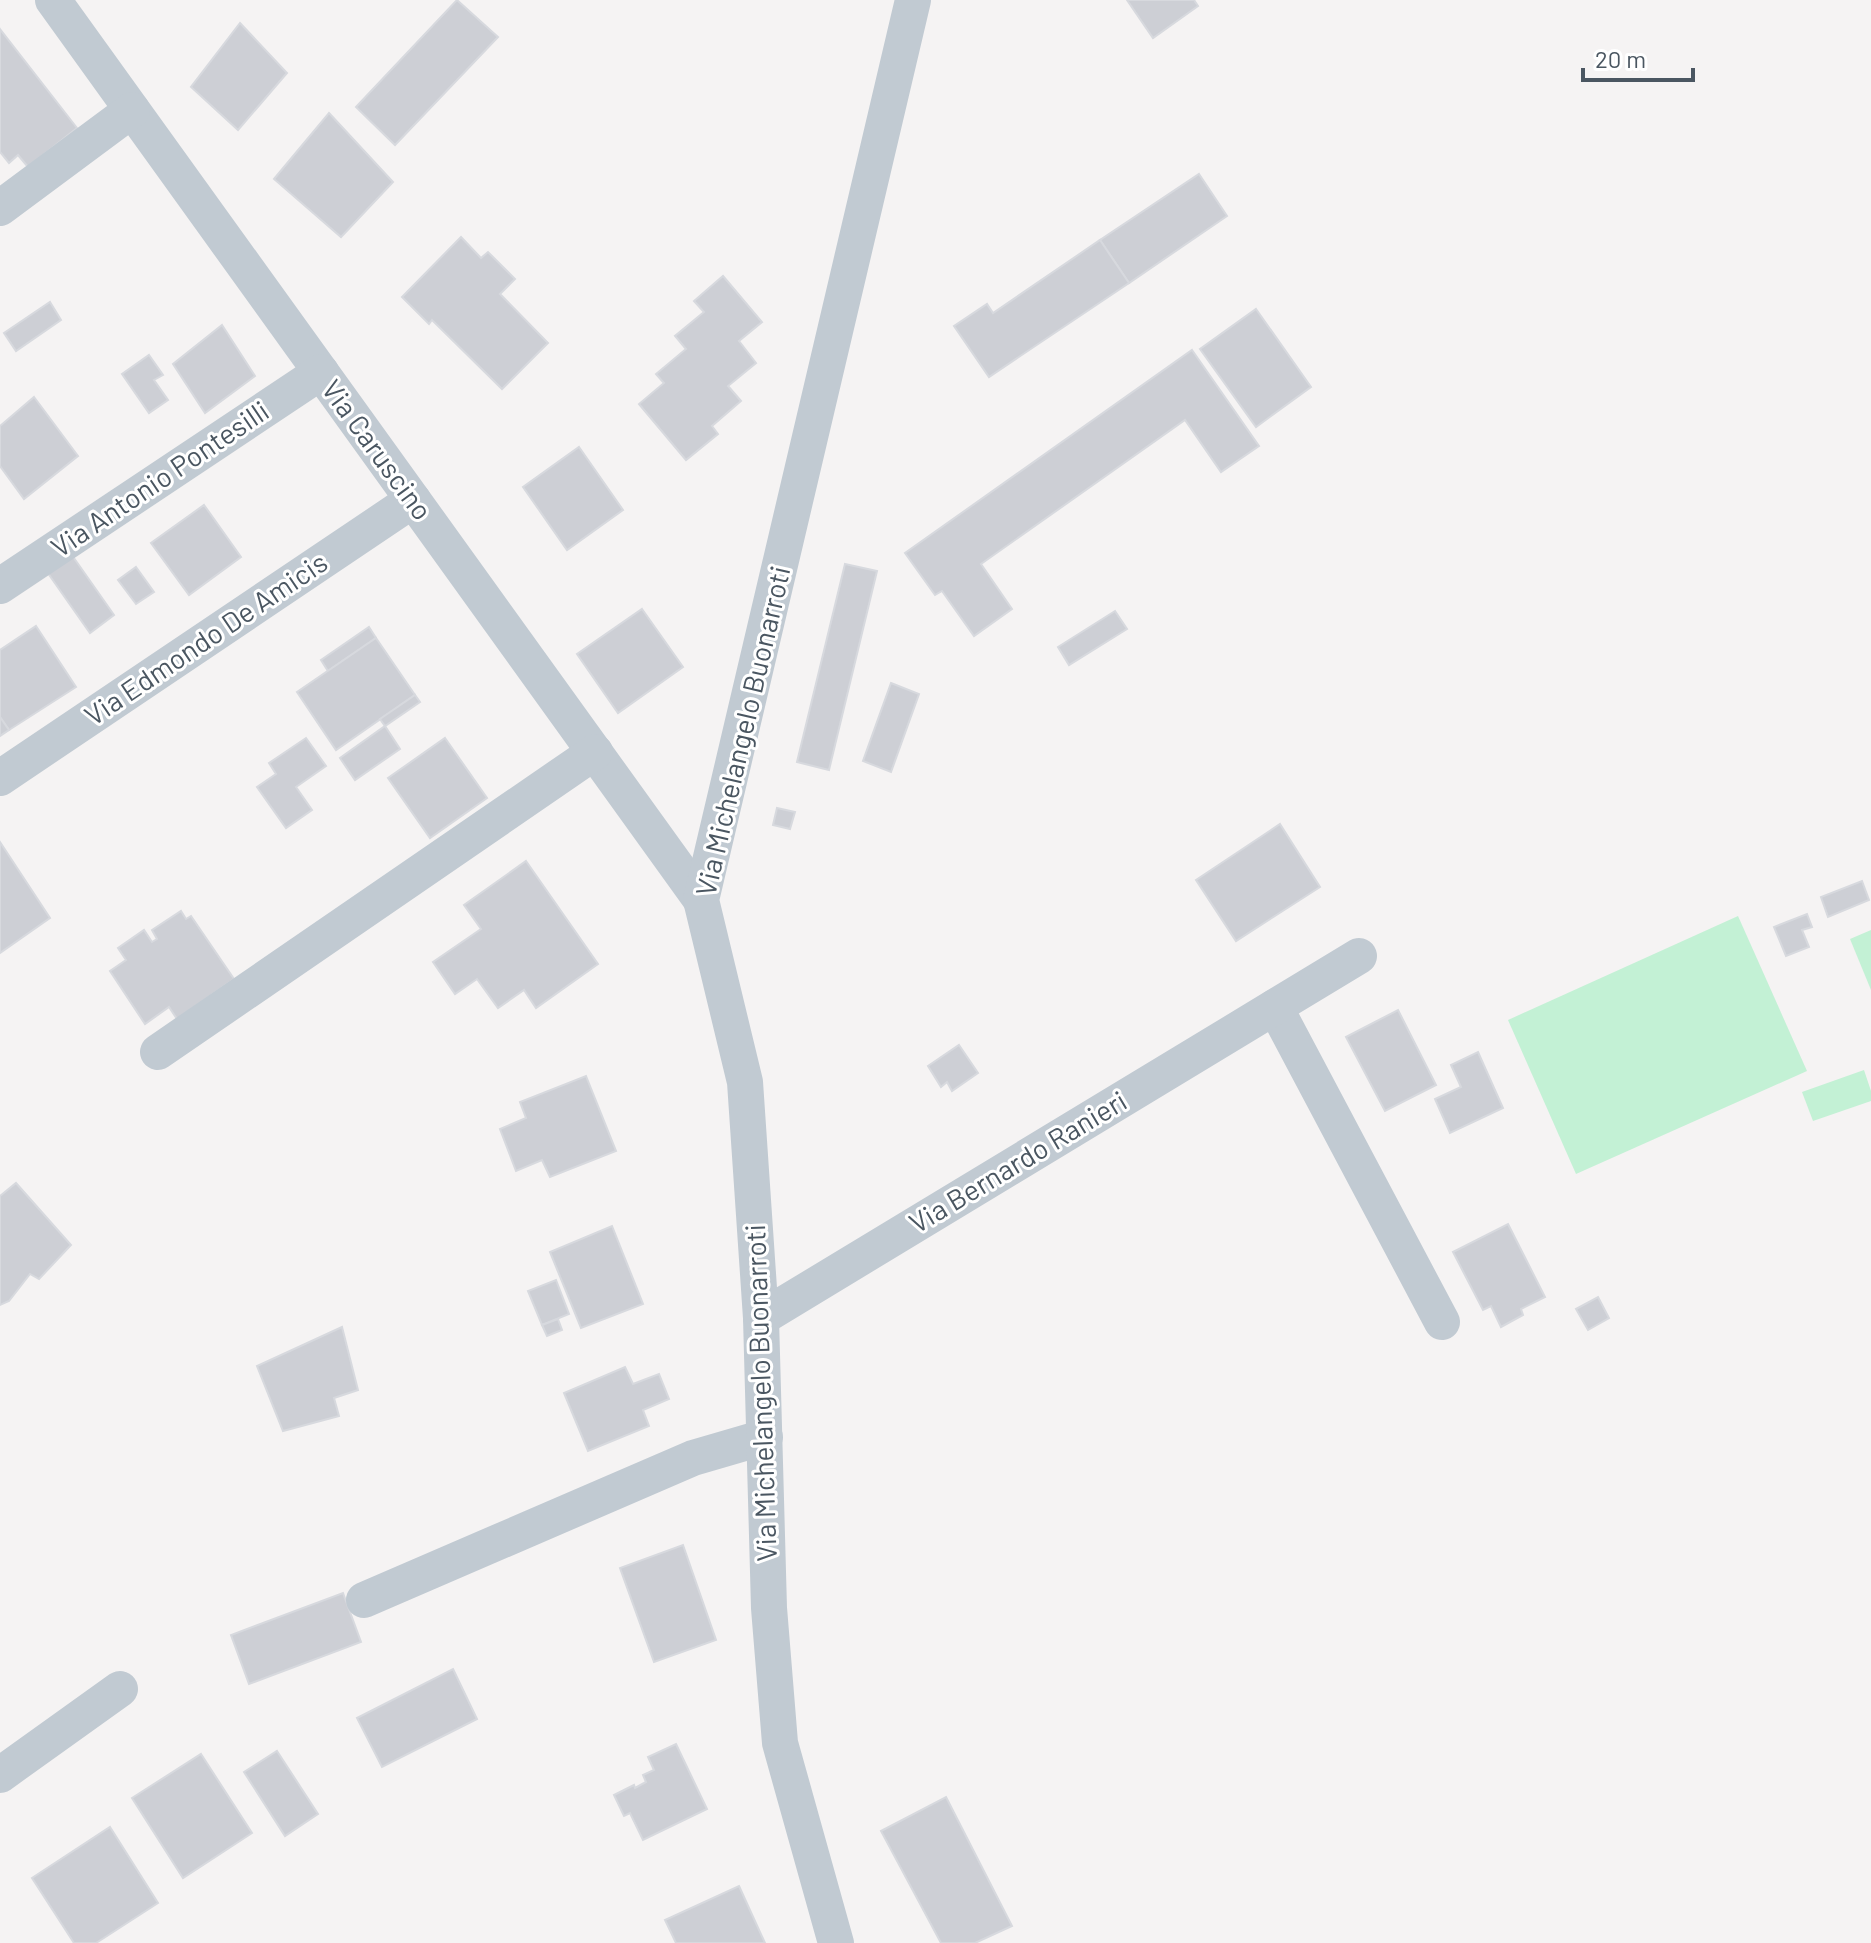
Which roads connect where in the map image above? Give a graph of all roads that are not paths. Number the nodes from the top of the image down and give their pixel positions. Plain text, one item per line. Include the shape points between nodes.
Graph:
1 (53, 0) edge
2 (913, 0) edge
3 (132, 110) junction
4 (0, 208) edge
5 (321, 372) junction
6 (413, 500) junction
7 (0, 586) edge
8 (595, 752) junction
9 (0, 778) edge
10 (701, 900) junction
11 (1359, 956) dead end
12 (1275, 1007) junction
13 (158, 1052) dead end
14 (761, 1318) junction
15 (1442, 1322) dead end
16 (765, 1437) junction
17 (364, 1600) dead end
18 (120, 1689) dead end
19 (0, 1775) edge
20 (836, 1943) edge

1 - 3 street, Via Caruscino
2 - 10 street, Via Michelangelo Buonarroti
3 - 4 street
3 - 5 street, Via Caruscino
5 - 6 street, Via Caruscino
5 - 7 street, Via Antonio Pontesilli
6 - 8 street, Via Caruscino
6 - 9 street, Via Edmondo De Amicis
8 - 10 street, Via Caruscino
8 - 13 street
10 - 14 street, Via Michelangelo Buonarroti via 745,1082
11 - 12 street, Via Bernardo Ranieri
12 - 14 street, Via Bernardo Ranieri
12 - 15 street
14 - 16 street, Via Michelangelo Buonarroti
16 - 17 street via 693,1458
16 - 20 street, Via Michelangelo Buonarroti via 769,1608 780,1743
18 - 19 street

